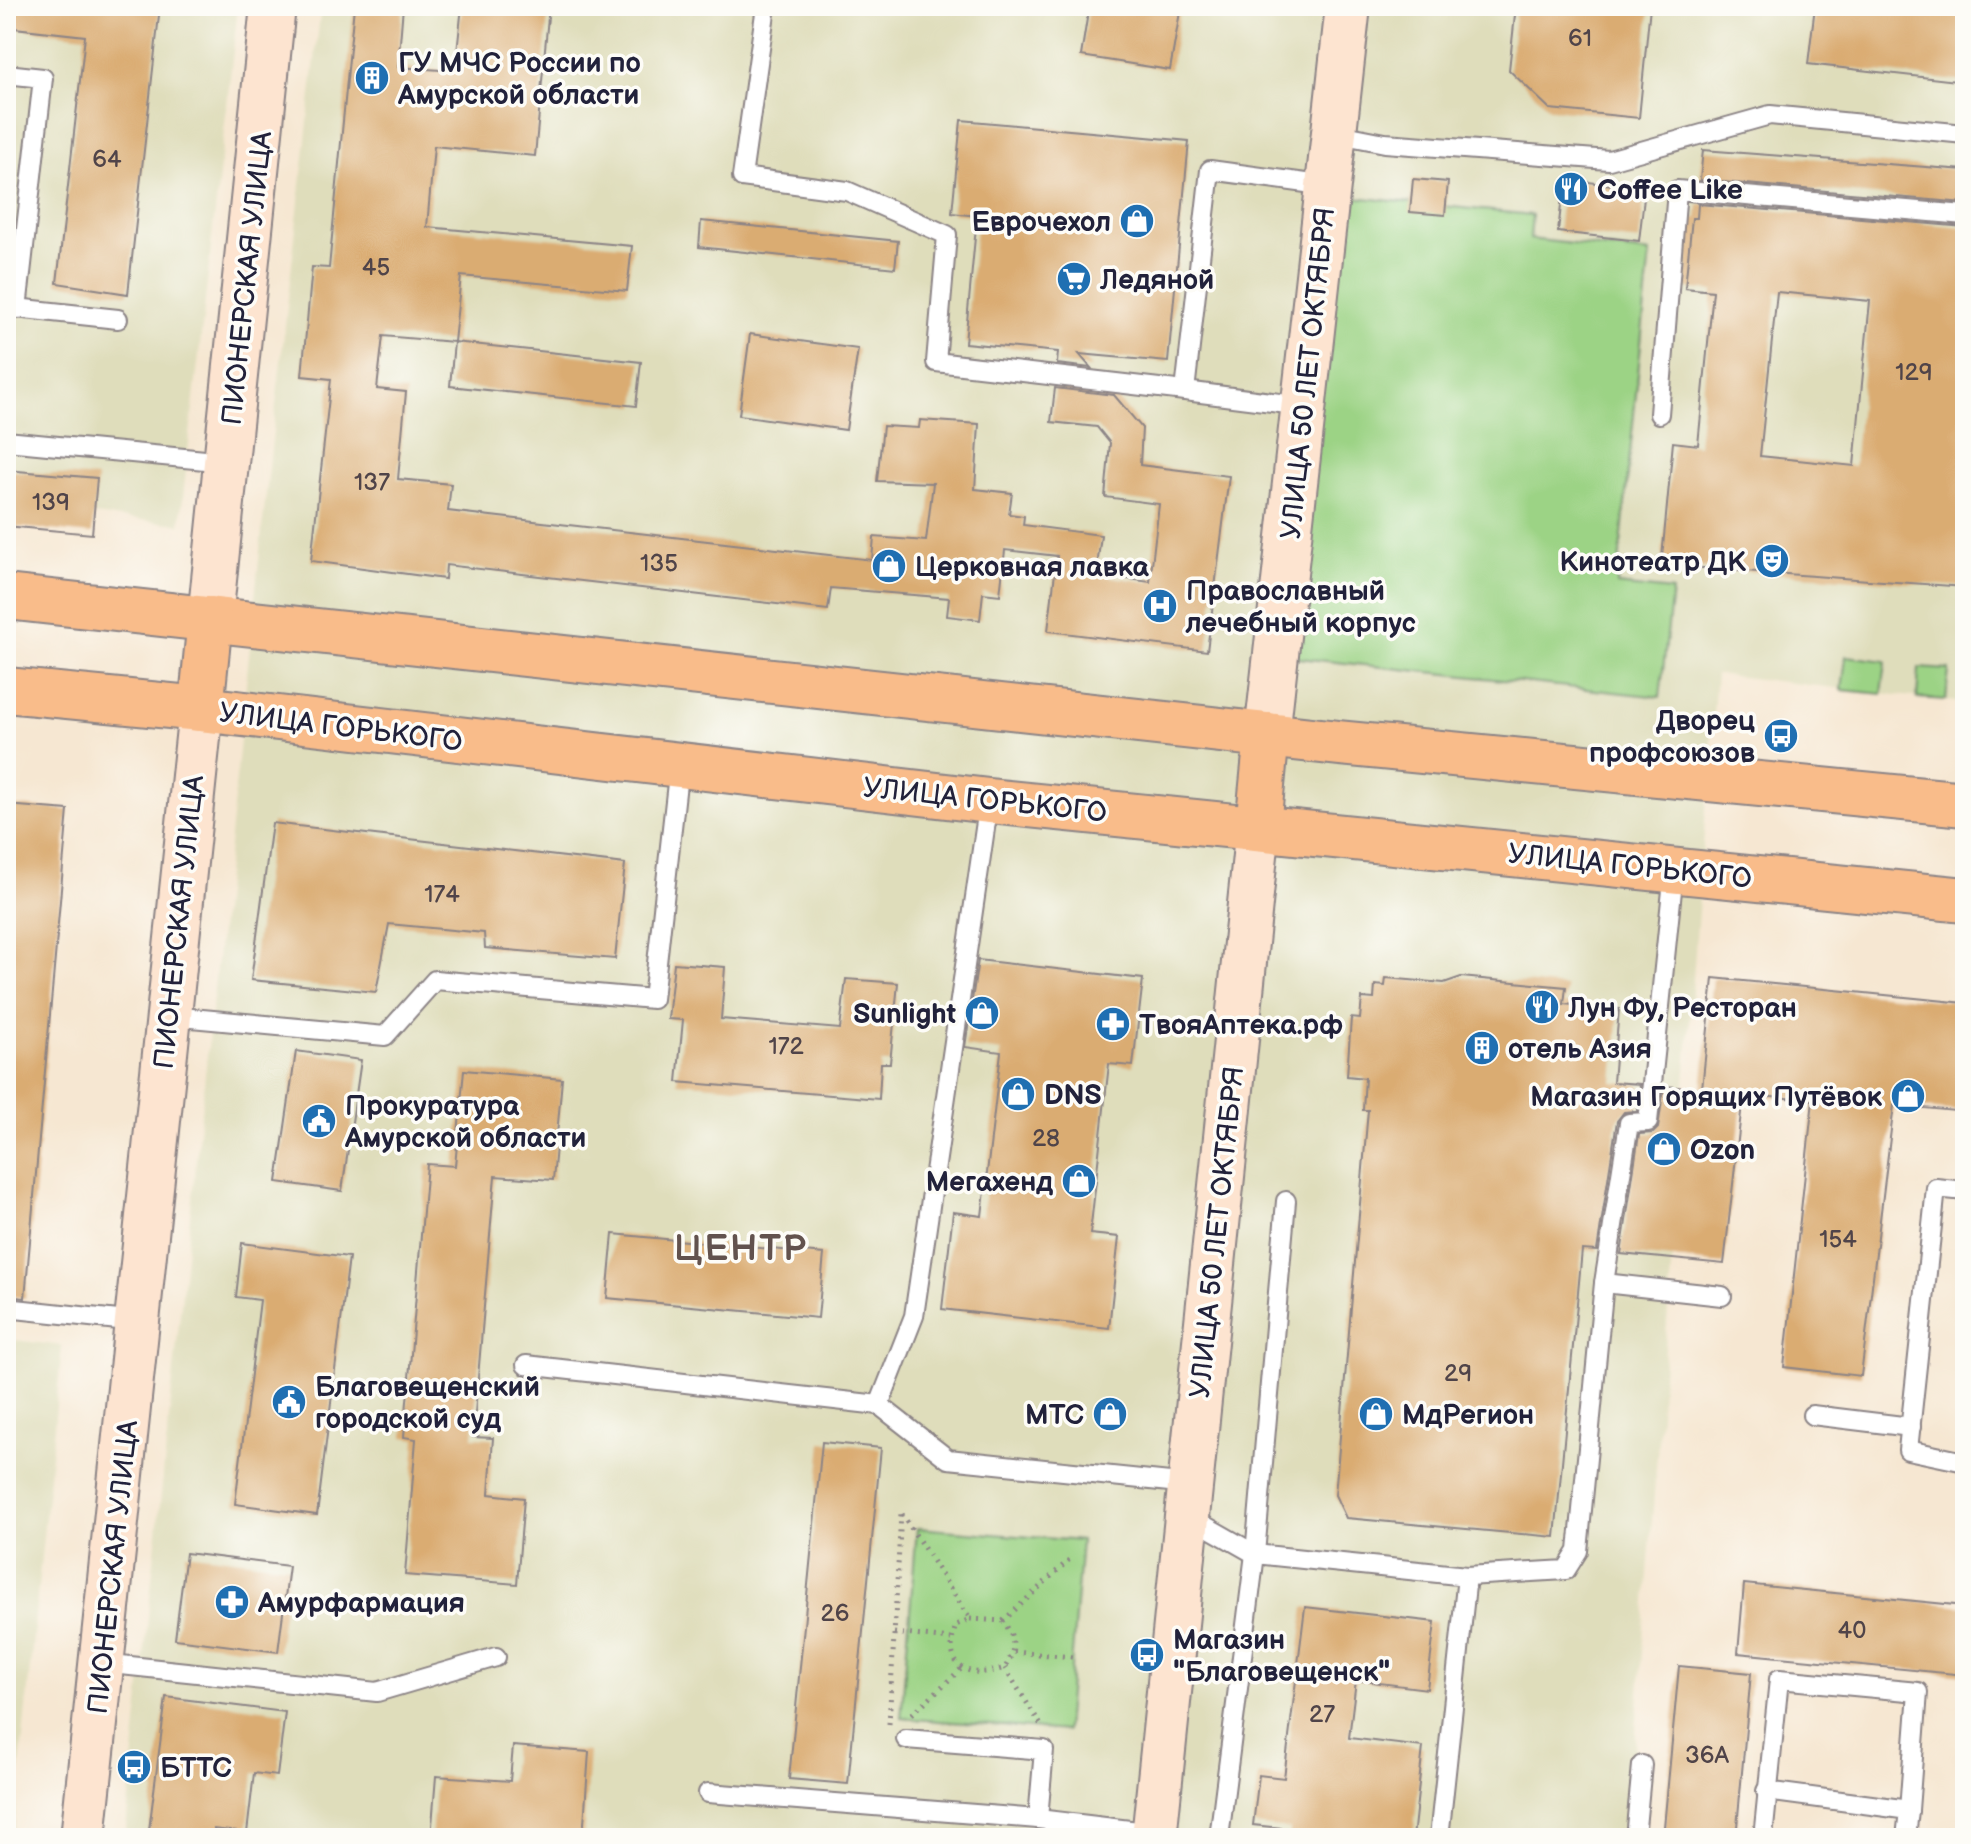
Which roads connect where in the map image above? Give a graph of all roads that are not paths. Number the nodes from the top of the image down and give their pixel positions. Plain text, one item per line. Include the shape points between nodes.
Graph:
1 (273, 6) edge
2 (766, 6) edge
3 (1348, 6) edge
4 (6, 74) edge
5 (1334, 133) junction
6 (1965, 134) edge
7 (1328, 186) junction
8 (1965, 215) edge
9 (12, 308) edge
10 (118, 319) dead end
11 (1185, 391) junction
12 (1303, 406) junction
13 (1659, 414) dead end
14 (6, 441) edge
15 (227, 462) junction
16 (6, 597) edge
17 (210, 619) junction
18 (6, 690) edge
19 (201, 709) junction
20 (1267, 735) junction
21 (679, 765) junction
22 (989, 801) junction
23 (1965, 804) edge
24 (1258, 826) junction
25 (1674, 870) junction
26 (1965, 900) edge
27 (170, 1016) junction
28 (1965, 1191) edge
29 (1286, 1201) dead end
30 (1604, 1283) junction
31 (1722, 1296) dead end
32 (6, 1308) edge
33 (137, 1322) junction
34 (526, 1365) dead end
35 (879, 1405) junction
36 (1812, 1415) dead end
37 (1911, 1427) junction
38 (1965, 1462) edge
39 (1188, 1500) junction
40 (1255, 1554) junction
41 (1467, 1576) junction
42 (496, 1657) dead end
43 (102, 1663) junction
44 (897, 1738) road end
45 (1642, 1765) dead end
46 (1766, 1791) junction
47 (708, 1793) dead end
48 (1909, 1810) junction
49 (1038, 1819) junction
50 (1154, 1835) edge
51 (83, 1838) edge
52 (1219, 1838) edge
53 (1439, 1838) edge
54 (1635, 1838) edge
55 (1763, 1838) edge
56 (1906, 1838) edge

1 - 15 street, ПИОНЕРСКАЯ УЛИЦА
2 - 11 lane via 742,177 847,191 947,235 936,362
3 - 5 street, УЛИЦА 50 ЛЕТ ОКТЯБРЯ
4 - 9 lane via 43,78
5 - 6 lane via 1385,143 1609,160 1770,115
5 - 7 street, УЛИЦА 50 ЛЕТ ОКТЯБРЯ
7 - 11 lane via 1210,170
7 - 12 street, УЛИЦА 50 ЛЕТ ОКТЯБРЯ
8 - 13 lane via 1677,190
9 - 10 lane
11 - 12 lane
12 - 20 street, УЛИЦА 50 ЛЕТ ОКТЯБРЯ
14 - 15 lane
15 - 17 street, ПИОНЕРСКАЯ УЛИЦА
16 - 17 main road
17 - 19 main road, ПИОНЕРСКАЯ УЛИЦА
17 - 20 main road
18 - 19 main road, УЛИЦА ГОРЬКОГО
19 - 21 main road, УЛИЦА ГОРЬКОГО
19 - 27 street, ПИОНЕРСКАЯ УЛИЦА
20 - 23 main road
20 - 24 main road, УЛИЦА 50 ЛЕТ ОКТЯБРЯ
21 - 22 main road, УЛИЦА ГОРЬКОГО
21 - 27 lane via 653,999 435,980 385,1036
22 - 24 main road, УЛИЦА ГОРЬКОГО
22 - 35 lane via 914,1316
24 - 25 main road, УЛИЦА ГОРЬКОГО
24 - 39 street, УЛИЦА 50 ЛЕТ ОКТЯБРЯ
25 - 26 main road, УЛИЦА ГОРЬКОГО
25 - 30 lane via 1648,1122 1629,1123
27 - 33 street, ПИОНЕРСКАЯ УЛИЦА
28 - 37 lane via 1936,1188
29 - 40 lane
30 - 31 lane
30 - 41 lane via 1578,1551 1566,1570
32 - 33 lane
33 - 43 street, ПИОНЕРСКАЯ УЛИЦА
34 - 35 lane
35 - 39 lane via 948,1459
36 - 37 lane
37 - 38 lane via 1908,1450
39 - 40 lane
39 - 50 street, УЛИЦА 50 ЛЕТ ОКТЯБРЯ
40 - 41 lane
40 - 52 lane
41 - 53 lane
42 - 43 lane via 377,1692
43 - 51 street, ПИОНЕРСКАЯ УЛИЦА
44 - 49 lane via 1044,1750
45 - 54 lane
46 - 48 lane
46 - 48 lane via 1779,1679 1918,1692
46 - 55 lane
47 - 49 lane
48 - 56 lane
49 - 50 lane

